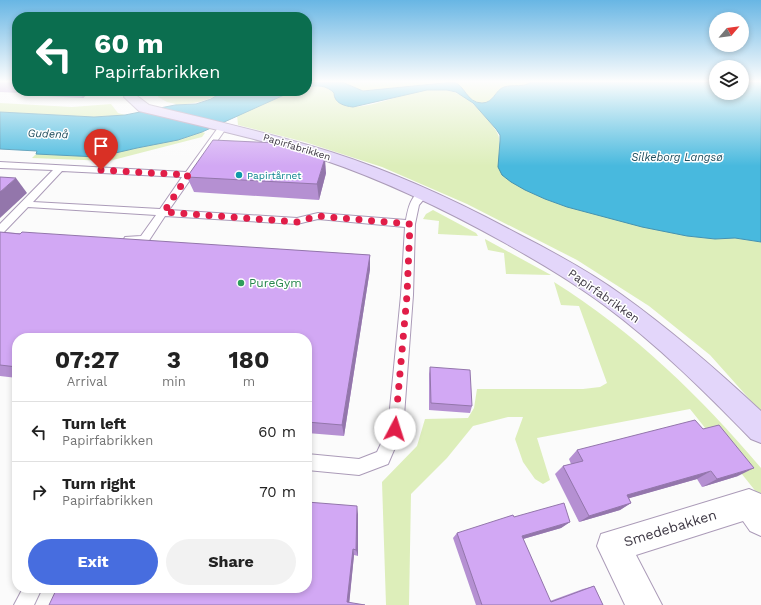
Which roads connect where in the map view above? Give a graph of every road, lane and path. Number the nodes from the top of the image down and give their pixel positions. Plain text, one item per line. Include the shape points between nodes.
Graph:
1 (153, 110) edge
2 (223, 127) junction
3 (0, 165) edge
4 (60, 168) junction
5 (188, 175) junction
6 (424, 193) junction
7 (24, 204) junction
8 (164, 212) junction
9 (410, 224) junction
10 (0, 232) edge
11 (15, 234) edge
12 (120, 239) edge
13 (761, 430) edge
14 (312, 462) edge
15 (761, 520) edge
16 (30, 593) edge
17 (24, 605) edge
18 (644, 605) edge

1 - 2 street, Papirfabrikken
2 - 5 lane
2 - 6 street, Papirfabrikken via 327,156
3 - 4 lane
4 - 5 lane
4 - 7 lane
5 - 8 lane
6 - 9 lane via 414,204
6 - 13 street, Papirfabrikken via 533,250 613,300 703,373
7 - 8 lane
7 - 10 lane
8 - 9 lane via 297,222 318,216
8 - 12 lane via 144,240
9 - 14 lane via 407,295 395,429 382,458 359,467
10 - 11 lane
15 - 18 street, Smedebakken via 749,504 613,546
16 - 17 lane

